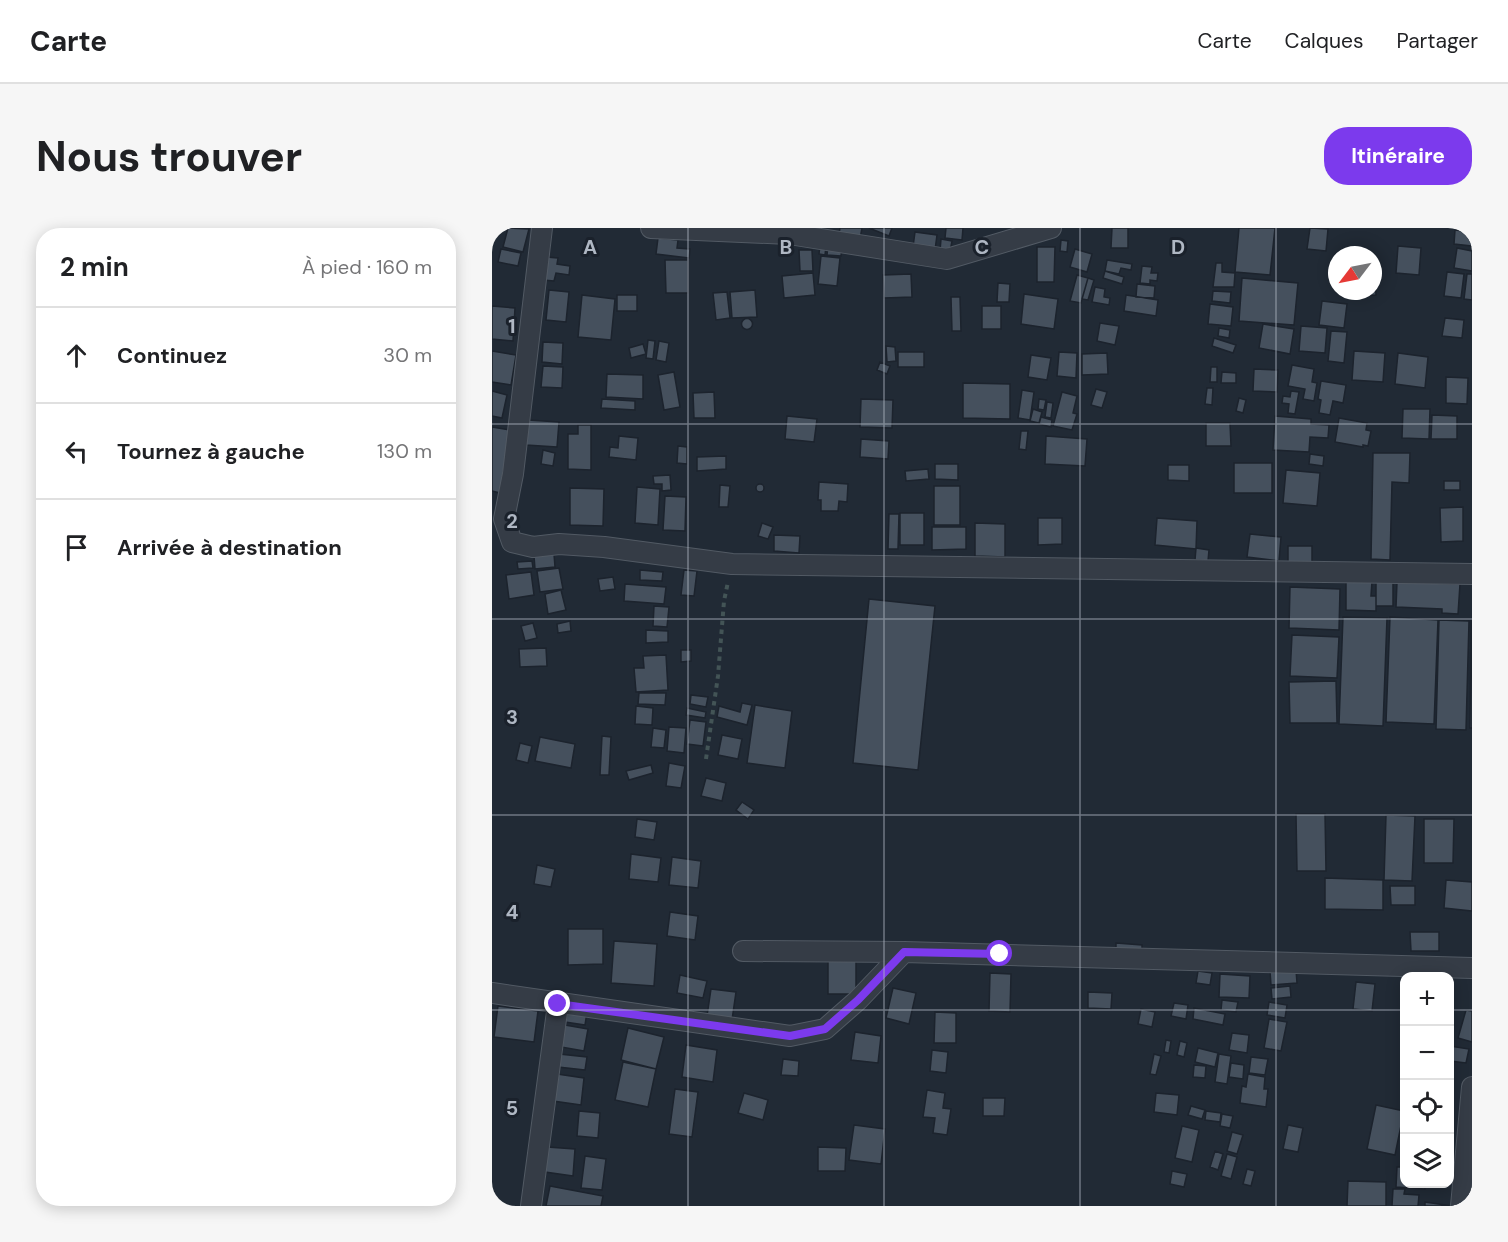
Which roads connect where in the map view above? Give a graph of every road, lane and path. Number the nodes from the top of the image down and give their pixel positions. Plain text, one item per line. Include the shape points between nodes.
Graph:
1 (542, 228) edge
2 (651, 228) edge
3 (1051, 228) edge
4 (732, 564) junction
5 (1472, 574) edge
6 (706, 759) dead end
7 (743, 951) dead end
8 (904, 952) junction
9 (1472, 968) edge
10 (492, 993) edge
11 (558, 1004) junction
12 (1472, 1087) edge
13 (1468, 1171) edge
14 (531, 1206) edge
15 (1461, 1206) edge

1 - 4 street via 513,474 504,519 512,542 533,547 604,547
2 - 3 street via 789,234 948,259
4 - 5 street
4 - 6 path via 724,601
7 - 8 street
8 - 9 street
8 - 11 street via 825,1029 790,1036
10 - 11 street
11 - 14 street
12 - 13 street
13 - 15 street

